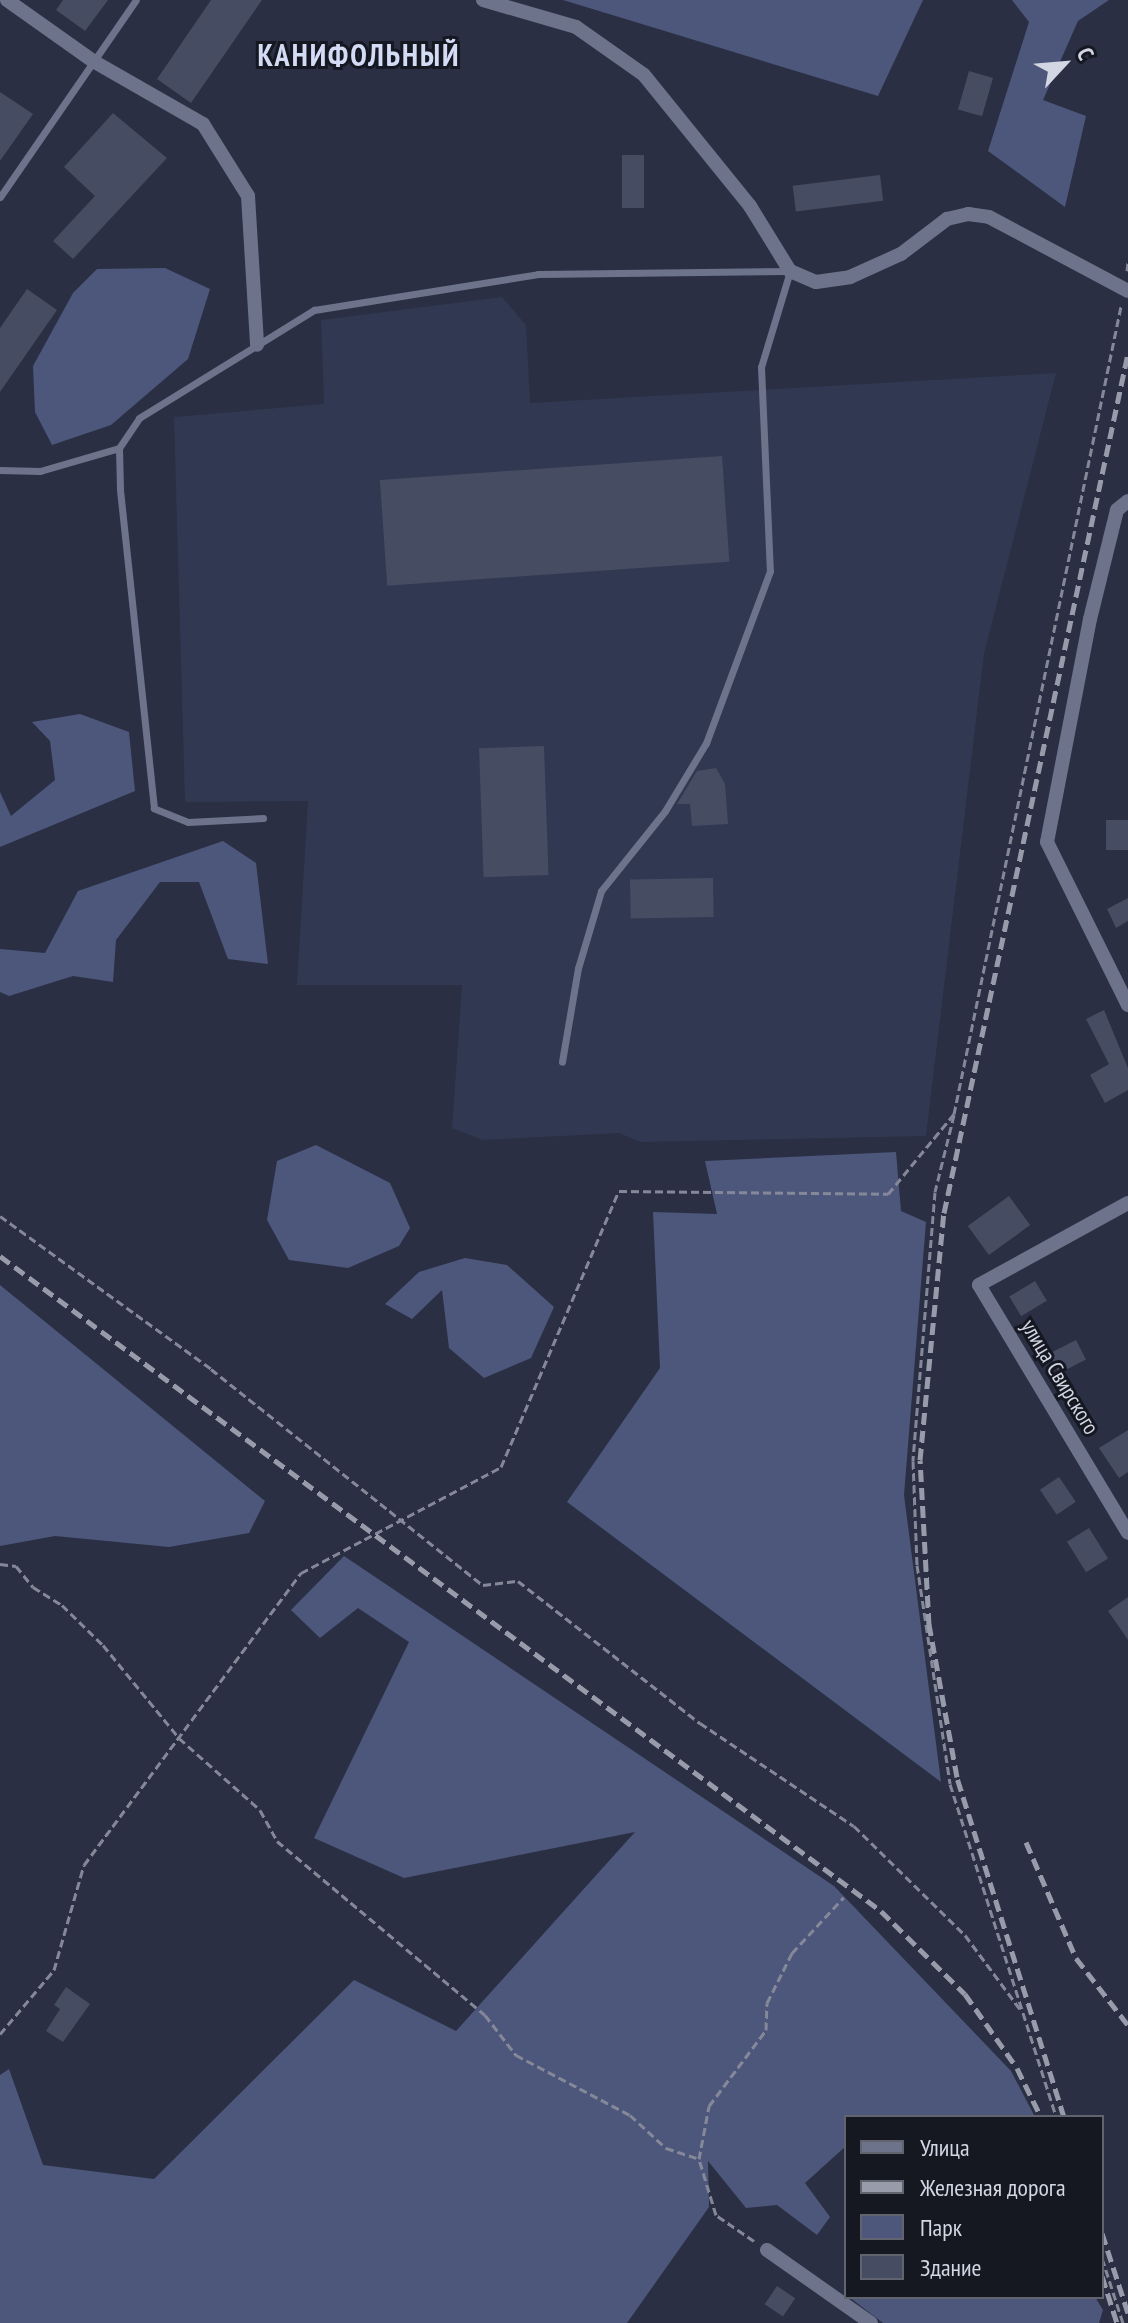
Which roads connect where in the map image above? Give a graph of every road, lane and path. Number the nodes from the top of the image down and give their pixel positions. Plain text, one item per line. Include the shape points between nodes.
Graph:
1 (7, 0) edge
2 (136, 0) edge
3 (483, 0) edge
4 (93, 61) junction
5 (0, 197) edge
6 (1128, 261) edge
7 (790, 271) junction
8 (1126, 290) edge
9 (257, 345) junction
10 (119, 448) junction
11 (0, 470) edge
12 (1128, 501) edge
13 (263, 818) dead end
14 (1128, 1005) edge
15 (562, 1062) dead end
16 (954, 1114) junction
17 (1128, 1203) edge
18 (0, 1216) edge
19 (401, 1520) junction
20 (1128, 1533) edge
21 (0, 1564) edge
22 (179, 1738) junction
23 (844, 1897) dead end
24 (1020, 2009) junction
25 (0, 2034) edge
26 (1055, 2115) edge
27 (699, 2159) junction
28 (767, 2250) joint
29 (1104, 2264) edge
30 (871, 2323) edge
31 (1123, 2323) edge

1 - 4 street
2 - 4 lane
3 - 7 street via 576,27 644,75 750,206
4 - 5 lane
4 - 9 street via 203,124 248,196
6 - 8 path
7 - 8 street via 816,282 850,277 901,254 947,219 968,214 989,217
7 - 9 lane via 538,274 314,310
7 - 15 lane via 761,367 770,571 706,743 665,811 601,891 578,968
8 - 16 path
9 - 10 lane via 139,418
10 - 11 lane via 40,471
10 - 13 lane via 154,808 188,822
12 - 14 street via 1117,510 1090,619 1047,842
16 - 19 path via 888,1194 619,1191 501,1467
16 - 24 path via 935,1192 914,1445 917,1565 950,1784
17 - 20 street, улица Свирского via 979,1285
18 - 19 path via 211,1369
19 - 22 path via 301,1573
19 - 24 path via 483,1585 518,1581 700,1723 854,1826 965,1935
21 - 22 path via 16,1566 33,1587 62,1605 103,1645
22 - 25 path via 84,1865 54,1970
22 - 27 path via 260,1810 277,1841 485,2015 516,2055 630,2115 666,2148
23 - 27 path via 792,1953 767,2003 766,2030 709,2106
24 - 26 path
27 - 28 path via 716,2215
28 - 30 street
29 - 31 path

